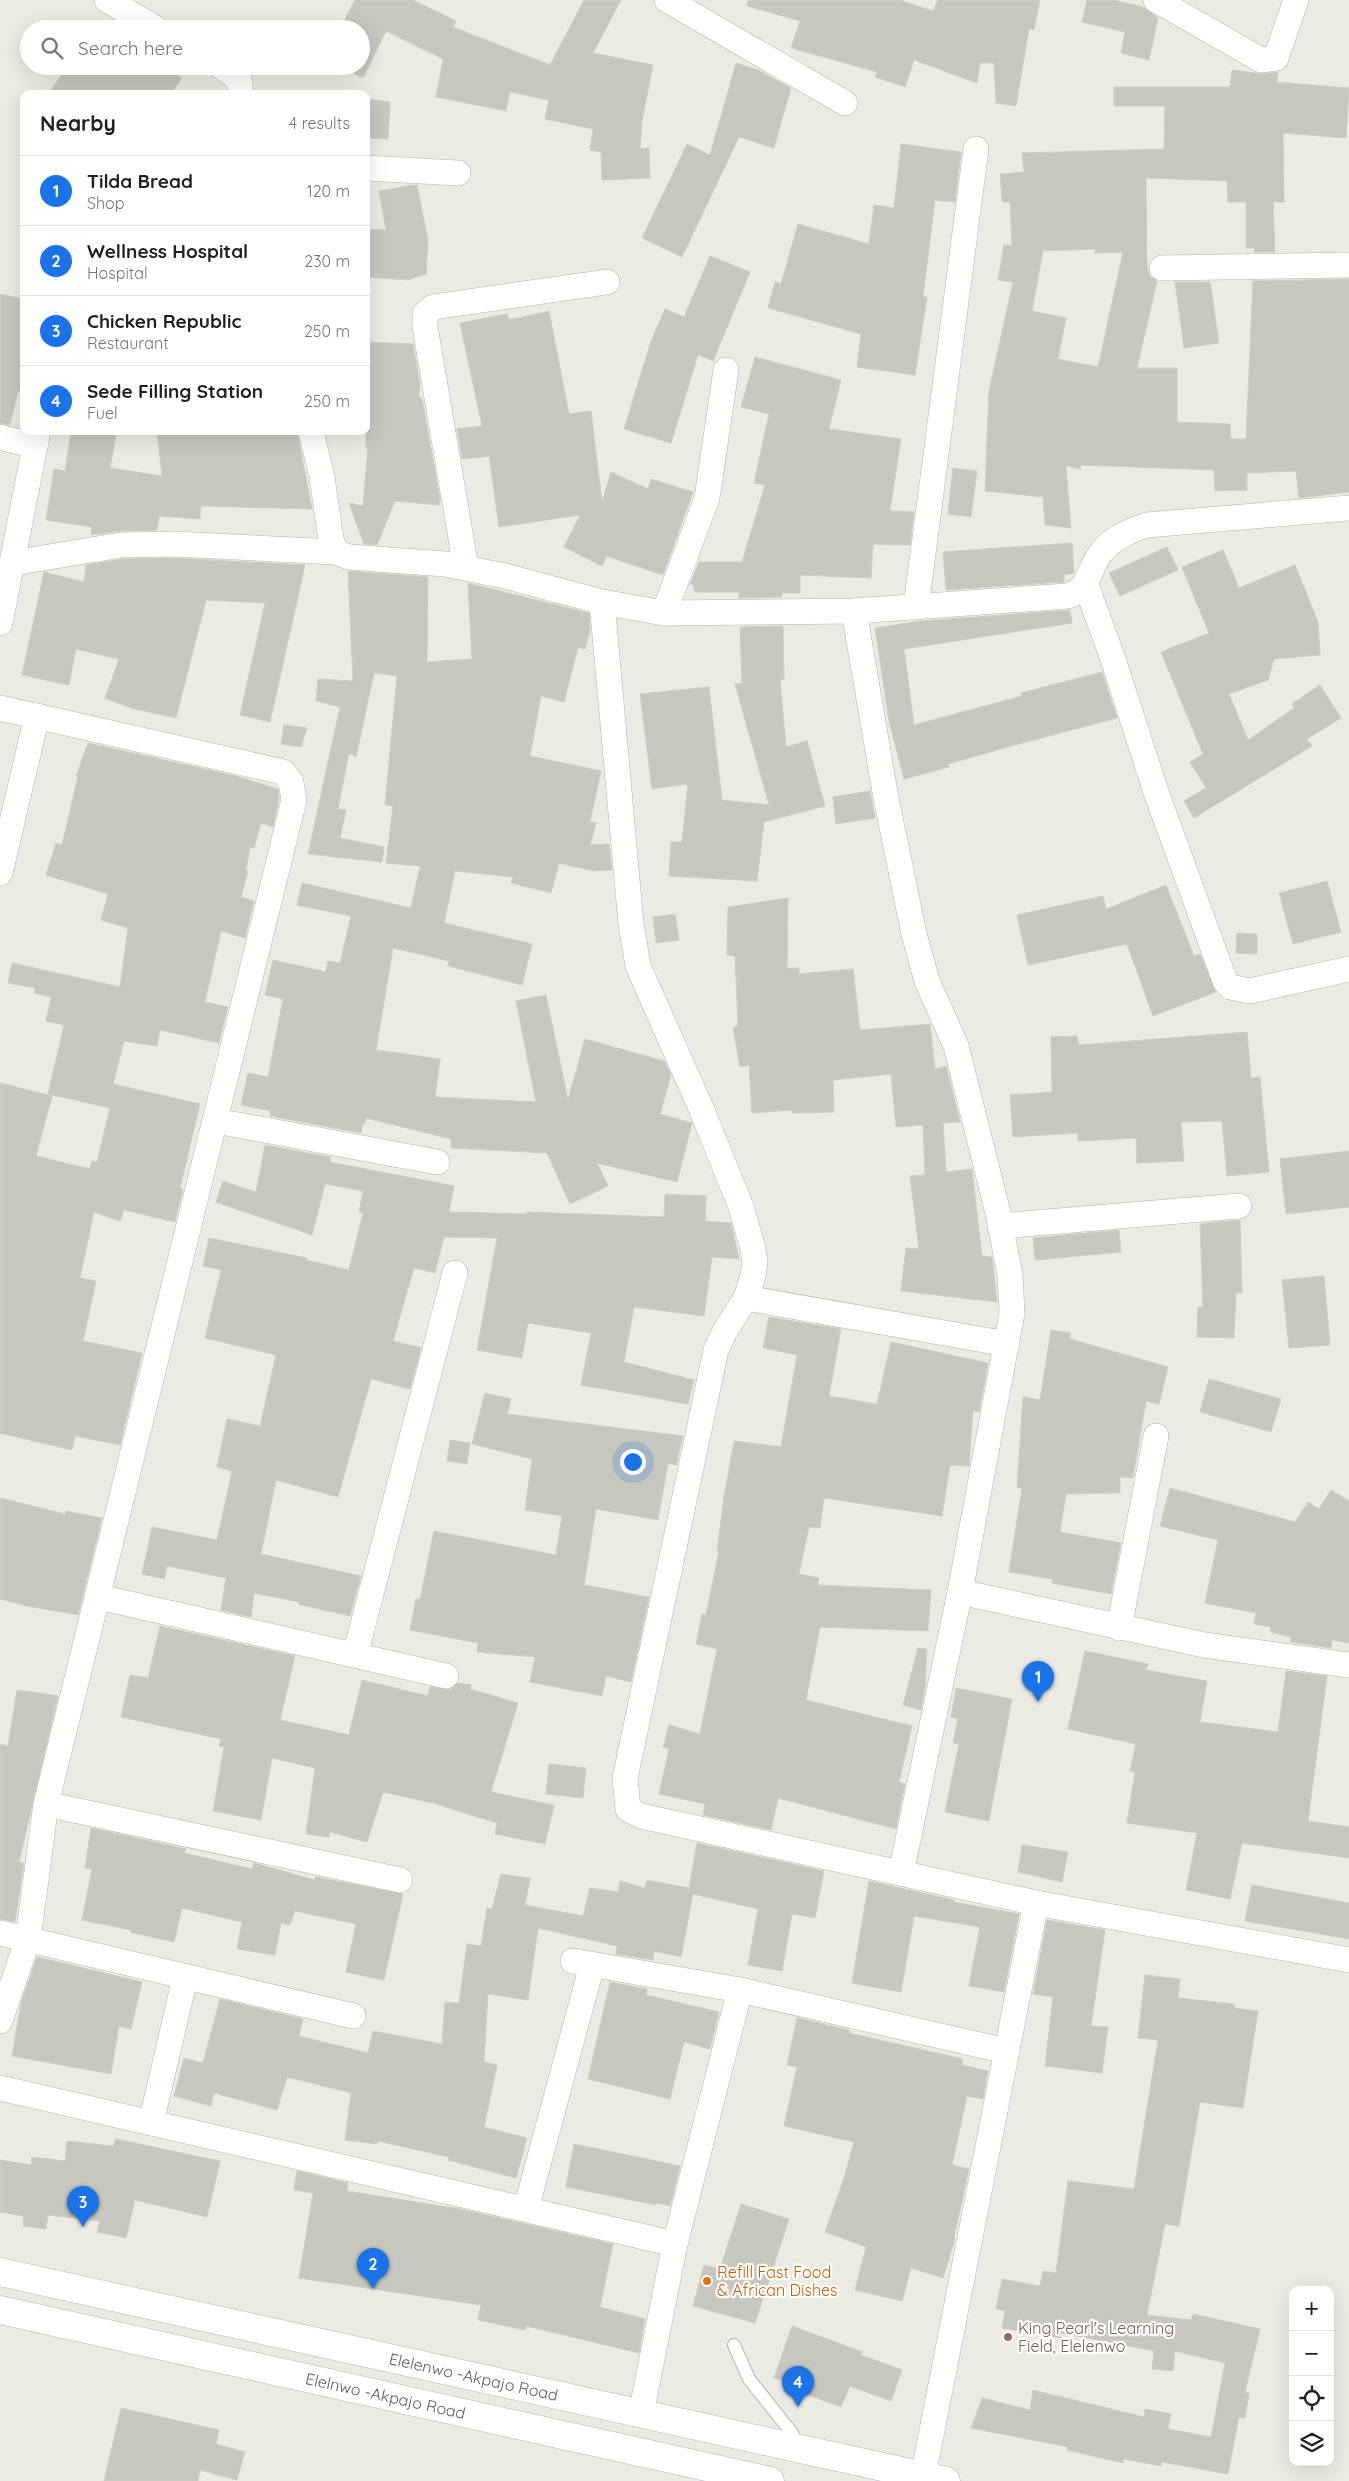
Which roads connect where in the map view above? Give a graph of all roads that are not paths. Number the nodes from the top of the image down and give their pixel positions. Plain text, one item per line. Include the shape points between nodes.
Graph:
1 (107, 0) edge
2 (667, 0) edge
3 (1156, 0) edge
4 (1296, 0) edge
5 (141, 20) edge
6 (233, 75) edge
7 (240, 90) edge
8 (844, 103) dead end
9 (976, 149) dead end
10 (370, 168) edge
11 (458, 173) dead end
12 (1349, 265) edge
13 (1162, 268) dead end
14 (607, 282) dead end
15 (726, 370) dead end
16 (312, 435) edge
17 (0, 437) edge
18 (37, 438) edge
19 (1349, 508) edge
20 (336, 552) junction
21 (14, 564) junction
22 (466, 568) junction
23 (1086, 585) junction
24 (602, 602) junction
25 (916, 607) junction
26 (854, 611) junction
27 (664, 613) junction
28 (0, 623) edge
29 (0, 708) edge
30 (37, 716) junction
31 (0, 873) edge
32 (1349, 969) edge
33 (216, 1121) junction
34 (437, 1162) dead end
35 (1239, 1206) dead end
36 (1000, 1226) junction
37 (455, 1273) dead end
38 (746, 1298) junction
39 (1008, 1344) junction
40 (1156, 1436) dead end
41 (960, 1592) junction
42 (98, 1597) junction
43 (1119, 1628) junction
44 (355, 1655) junction
45 (1349, 1665) edge
46 (446, 1676) dead end
47 (46, 1804) junction
48 (901, 1873) junction
49 (400, 1880) dead end
50 (1036, 1902) junction
51 (0, 1933) edge
52 (28, 1939) junction
53 (1349, 1960) edge
54 (185, 1978) junction
55 (740, 1990) junction
56 (353, 2016) dead end
57 (0, 2021) edge
58 (1006, 2050) junction
59 (0, 2088) edge
60 (151, 2123) junction
61 (526, 2209) junction
62 (675, 2244) junction
63 (0, 2272) edge
64 (0, 2310) edge
65 (734, 2345) dead end
66 (642, 2414) junction
67 (799, 2448) junction
68 (935, 2478) edge
69 (770, 2481) edge

1 - 5 street
2 - 8 street
3 - 4 street via 1261,60 1276,58
6 - 7 street via 239,80
9 - 25 street
10 - 11 street
12 - 13 street
14 - 22 street via 433,307 425,314 424,327
15 - 27 street via 707,498
16 - 20 street
17 - 18 street
18 - 21 street
19 - 23 street via 1147,525 1128,531 1110,543 1100,554
20 - 21 street via 173,544 121,545
20 - 22 street
21 - 28 street
22 - 24 street
23 - 25 street via 1068,596 1054,598
23 - 32 street via 1224,981 1230,987 1250,991
24 - 27 street
24 - 38 street via 635,955 741,1207 755,1262
25 - 26 street
26 - 27 street
26 - 36 street via 886,798 914,934 927,981 956,1046
29 - 30 street
30 - 31 street
30 - 33 street via 283,772 291,782 294,800
33 - 34 street
33 - 42 street
35 - 36 street
36 - 39 street via 1010,1275 1012,1313
37 - 44 street
38 - 39 street
38 - 48 street via 724,1331 716,1350 625,1778 628,1808 640,1816
39 - 41 street
40 - 43 street
41 - 43 street
41 - 48 street
42 - 44 street
42 - 47 street
43 - 45 street via 1204,1645
44 - 46 street
47 - 49 street
47 - 52 street
48 - 50 street
50 - 53 street
50 - 58 street
51 - 52 street
52 - 54 street
52 - 57 street
54 - 56 street
54 - 60 street
55 - 58 street
55 - 61 street via 583,1963
55 - 62 street
58 - 68 street
59 - 60 street
60 - 61 street
61 - 62 street
62 - 66 street
63 - 66 main road, Elelenwo -Akpajo Road
64 - 69 main road, Elelnwo -Akpajo Road
65 - 67 lane via 749,2379 792,2433
66 - 67 main road, Elelenwo -Akpajo Road
67 - 68 main road, Elelenwo -Akpajo Road

